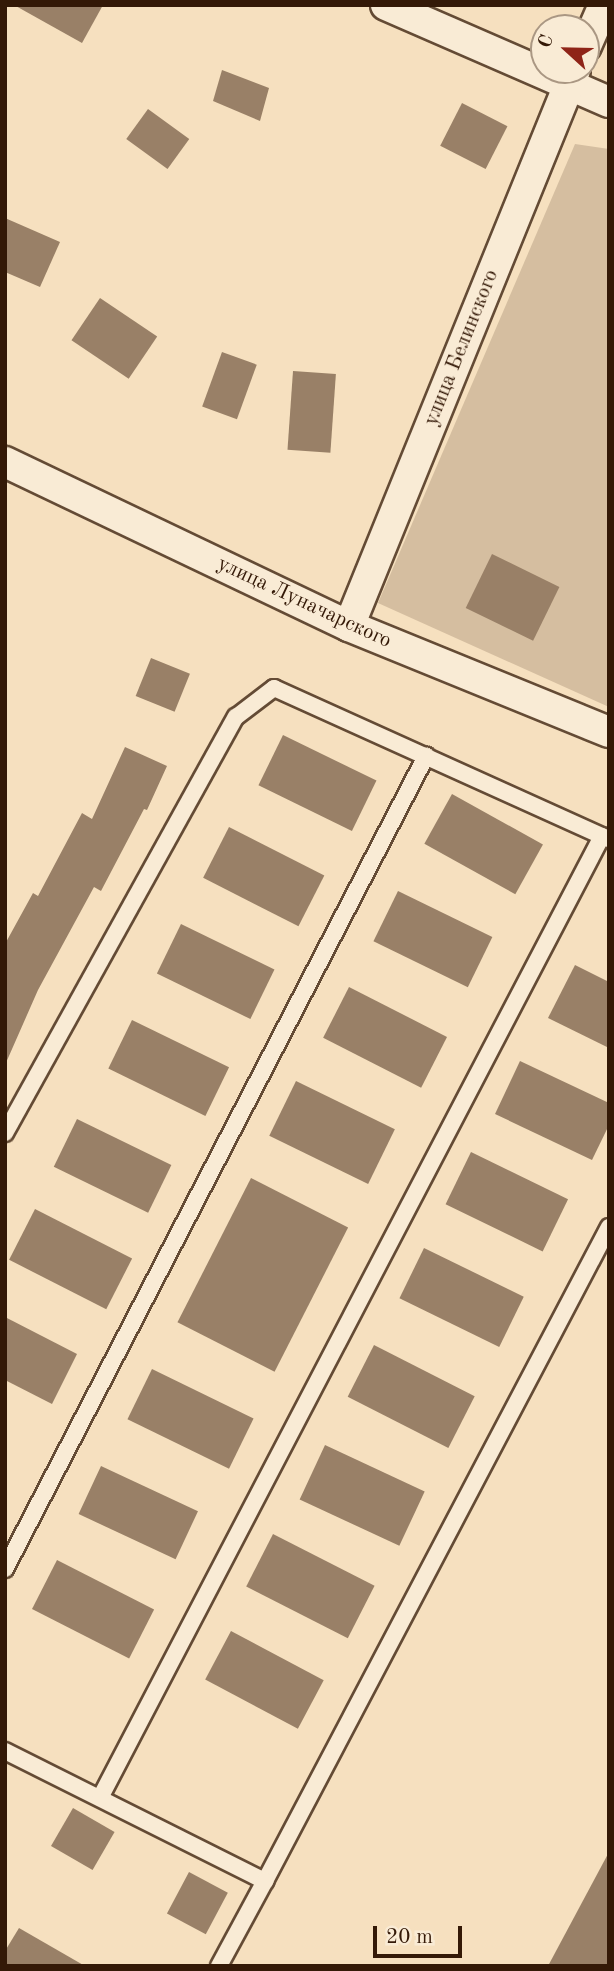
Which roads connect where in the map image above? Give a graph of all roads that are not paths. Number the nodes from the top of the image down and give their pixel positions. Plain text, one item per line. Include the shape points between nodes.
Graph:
1 (386, 5) edge
2 (530, 61) edge
3 (569, 84) edge
4 (582, 84) edge
5 (609, 102) edge
6 (5, 462) edge
7 (349, 626) junction
8 (609, 732) edge
9 (426, 756) junction
10 (605, 837) edge
11 (5, 1133) edge
12 (609, 1227) edge
13 (5, 1569) edge
14 (5, 1751) edge
15 (100, 1798) junction
16 (265, 1881) junction
17 (219, 1966) edge

1 - 2 street
3 - 7 street, улица Белинского
4 - 5 street
6 - 7 street, улица Луначарского
7 - 8 street, улица Луначарского
9 - 10 lane
9 - 11 lane via 274,688 236,718
9 - 13 lane
10 - 15 lane
12 - 16 lane
14 - 15 lane
15 - 16 lane
16 - 17 lane

